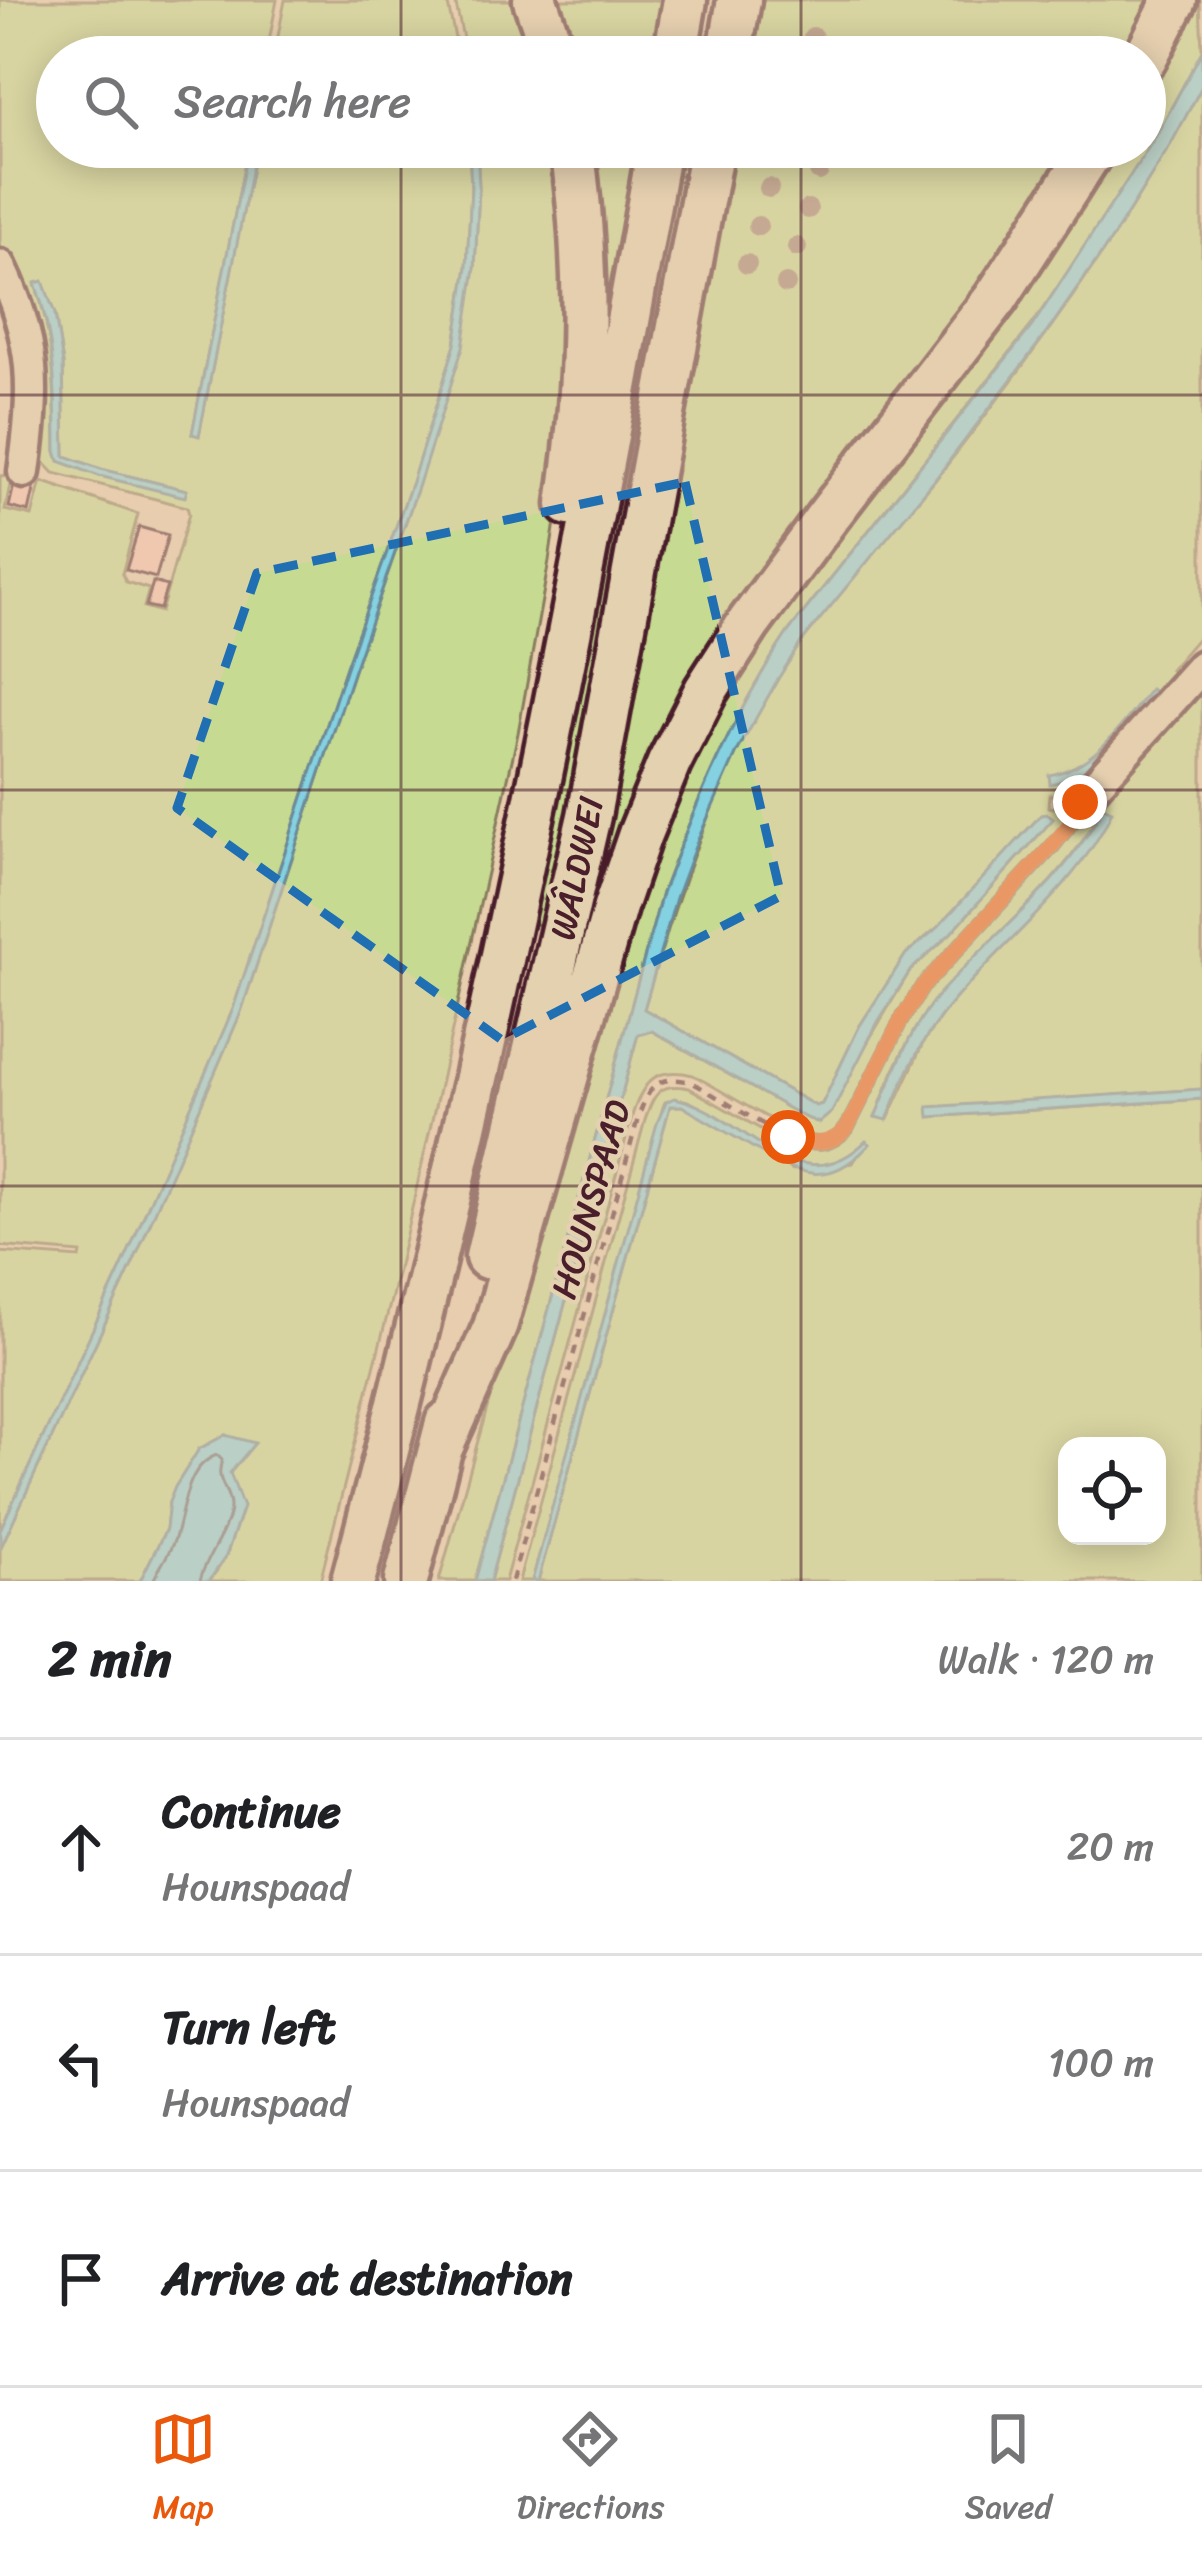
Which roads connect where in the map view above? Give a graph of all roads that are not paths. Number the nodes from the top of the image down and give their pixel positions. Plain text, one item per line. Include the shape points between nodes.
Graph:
1 (535, 0) edge
2 (685, 0) edge
3 (739, 0) edge
4 (1175, 0) edge
5 (547, 36) edge
6 (679, 36) edge
7 (733, 36) edge
8 (1156, 36) edge
9 (575, 168) edge
10 (655, 168) edge
11 (708, 168) edge
12 (1080, 168) edge
13 (0, 266) edge
14 (24, 472) dead end
15 (1202, 666) edge
16 (552, 728) junction
17 (1080, 802) road end
18 (441, 1448) junction
19 (353, 1581) edge
20 (406, 1581) edge

1 - 5 highway
2 - 6 highway
3 - 7 highway
4 - 8 highway
9 - 16 highway via 584,362 554,598
10 - 16 highway, WÂLDWEI
11 - 18 highway, WÂLDWEI via 589,815
12 - 18 highway via 996,298 749,623 669,764 608,930 495,1327
13 - 14 street via 30,354
15 - 17 street
16 - 19 highway, WÂLDWEI via 465,1131
18 - 20 highway, WÂLDWEI

